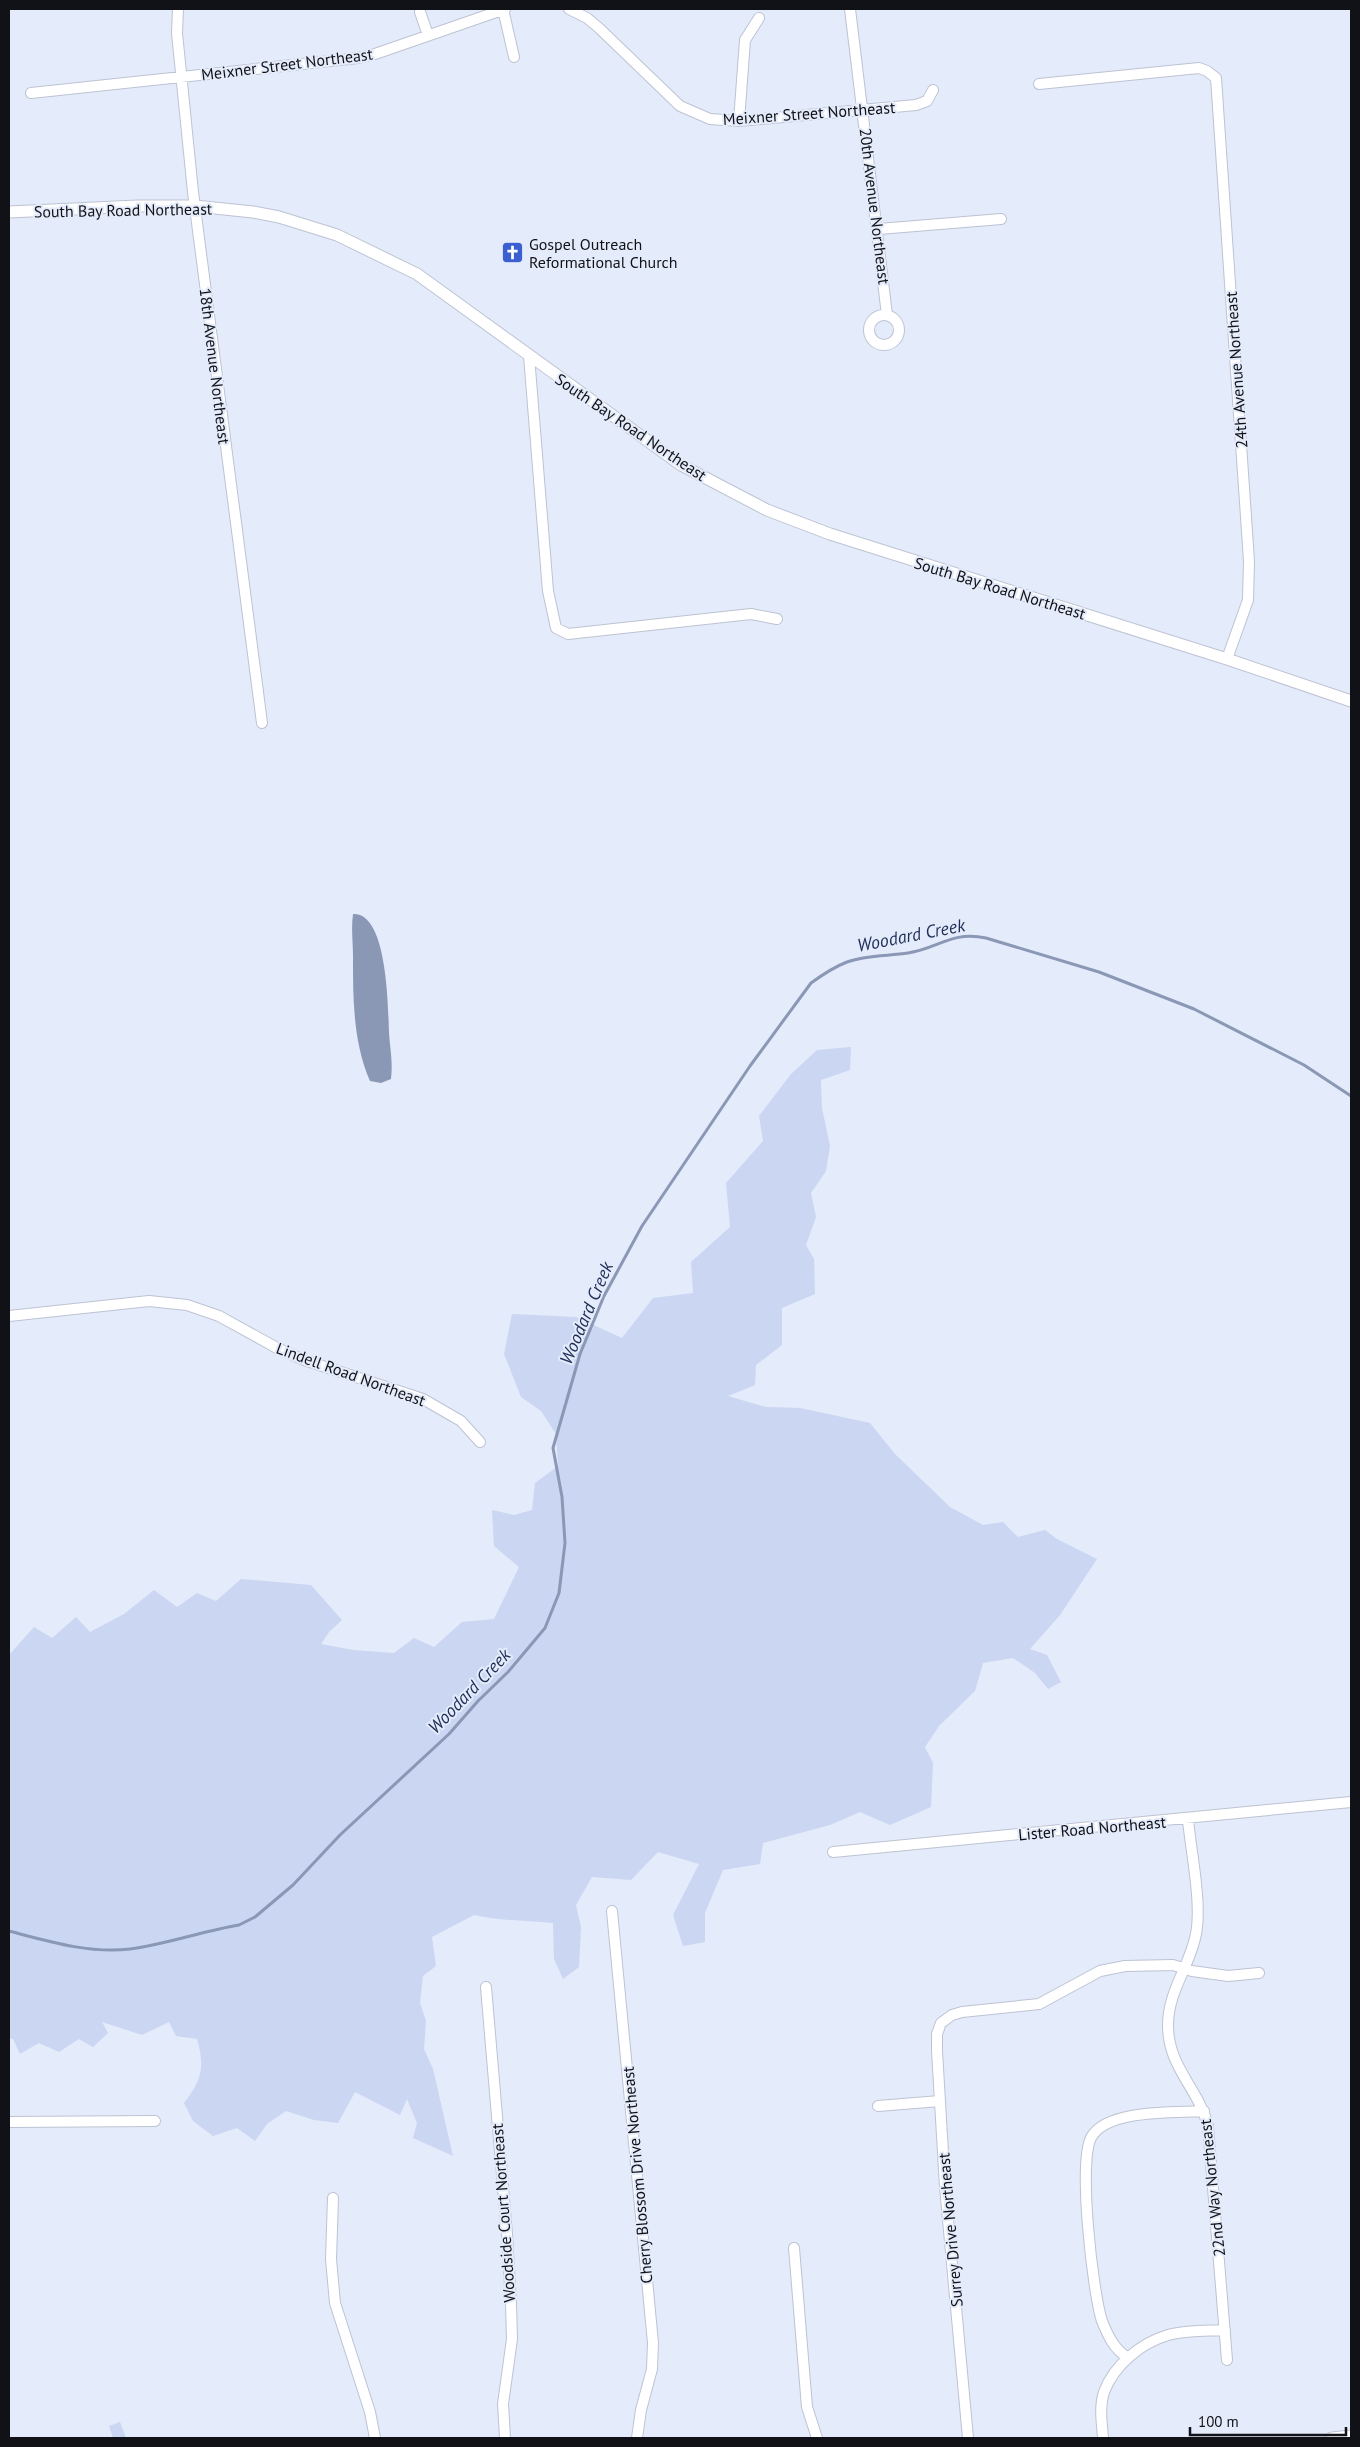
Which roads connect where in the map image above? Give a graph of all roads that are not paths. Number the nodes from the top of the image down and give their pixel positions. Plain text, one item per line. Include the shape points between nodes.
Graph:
1 (178, 9) edge
2 (504, 9) edge
3 (569, 9) edge
4 (850, 9) edge
5 (420, 12) dead end
6 (759, 18) dead end
7 (428, 34) junction
8 (514, 57) dead end
9 (182, 77) junction
10 (1039, 84) dead end
11 (933, 90) dead end
12 (31, 93) dead end
13 (863, 110) junction
14 (739, 121) junction
15 (194, 206) junction
16 (9, 212) edge
17 (1001, 219) dead end
18 (879, 229) junction
19 (887, 315) dead end
20 (529, 356) junction
21 (777, 619) dead end
22 (1227, 659) junction
23 (1351, 701) edge
24 (262, 723) dead end
25 (9, 1316) edge
26 (480, 1442) dead end
27 (1351, 1802) edge
28 (1188, 1820) junction
29 (833, 1852) dead end
30 (612, 1911) dead end
31 (1184, 1968) junction
32 (1259, 1973) dead end
33 (486, 1987) dead end
34 (940, 2101) junction
35 (878, 2106) dead end
36 (1204, 2111) junction
37 (155, 2121) dead end
38 (9, 2122) edge
39 (333, 2198) dead end
40 (794, 2248) dead end
41 (1225, 2330) junction
42 (1128, 2358) junction
43 (1227, 2360) dead end
44 (1351, 2436) edge
45 (375, 2438) edge
46 (505, 2438) edge
47 (638, 2438) edge
48 (817, 2438) edge
49 (968, 2438) edge
50 (1103, 2438) edge
51 (1332, 2438) edge

1 - 9 street, 18th Avenue Northeast
2 - 7 street, Meixner Street Northeast
2 - 8 street
3 - 14 street, Meixner Street Northeast via 599,28 680,106 710,119
4 - 13 street, 20th Avenue Northeast
5 - 7 street
6 - 14 street via 745,40
7 - 9 street, Meixner Street Northeast via 358,58
9 - 12 street, Meixner Street Northeast
9 - 15 street, 18th Avenue Northeast
10 - 22 street, 24th Avenue Northeast via 1199,68 1216,78 1249,561 1246,608
11 - 13 street, Meixner Street Northeast via 927,101 916,105
13 - 14 street, Meixner Street Northeast
13 - 18 street, 20th Avenue Northeast
15 - 16 street, South Bay Road Northeast
15 - 20 street, South Bay Road Northeast via 228,208 279,218 337,235 417,274
15 - 24 street, 18th Avenue Northeast
17 - 18 street
18 - 19 street, 20th Avenue Northeast
20 - 21 street via 548,591 556,628 568,634 751,614
20 - 22 street, South Bay Road Northeast via 681,465 767,510 830,534
22 - 23 street, South Bay Road Northeast
25 - 26 street, Lindell Road Northeast via 149,1300 187,1305 219,1316 304,1360 423,1399 461,1421
27 - 28 street, Lister Road Northeast
28 - 29 street, Lister Road Northeast
28 - 31 street, 22nd Way Northeast via 1198,1915 1191,1953
30 - 47 street, Cherry Blossom Drive Northeast via 653,2343 652,2369 641,2410
31 - 32 street via 1228,1976
31 - 34 street, Surrey Drive Northeast via 1152,1964 1100,1971 1039,2004 952,2015 941,2023 937,2034
31 - 36 street, 22nd Way Northeast via 1171,2001 1168,2024 1171,2051 1175,2064
33 - 46 street, Woodside Court Northeast via 508,2234 511,2304 512,2339 503,2404
34 - 35 street
34 - 49 street, Surrey Drive Northeast
36 - 41 street, 22nd Way Northeast
36 - 42 street via 1122,2117 1106,2123 1092,2136 1086,2149 1084,2176 1096,2298 1108,2335
37 - 38 street
39 - 45 street via 331,2259 335,2303 370,2412
40 - 48 street via 807,2407
41 - 42 street via 1169,2335 1149,2343
41 - 43 street, 22nd Way Northeast
42 - 50 street via 1104,2392 1101,2412
44 - 51 street

